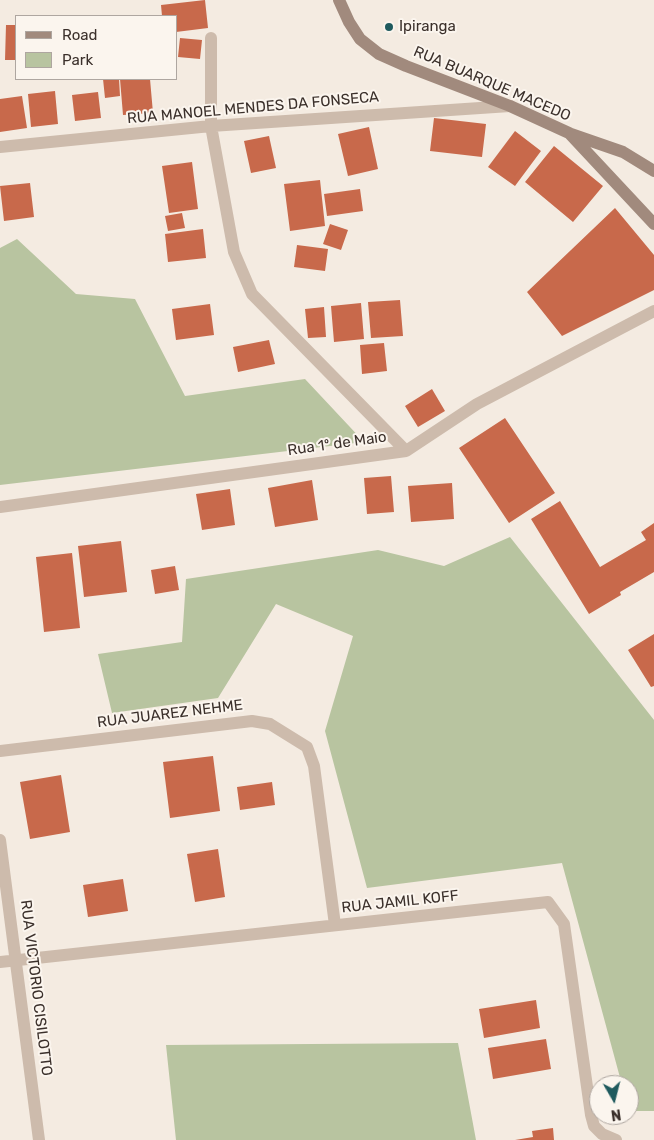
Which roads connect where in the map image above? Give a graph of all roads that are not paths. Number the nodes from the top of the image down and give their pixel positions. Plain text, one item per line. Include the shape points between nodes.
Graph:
1 (339, 0) edge
2 (211, 38) dead end
3 (510, 106) junction
4 (211, 126) junction
5 (569, 133) junction
6 (0, 147) edge
7 (654, 171) edge
8 (654, 224) edge
9 (654, 312) edge
10 (406, 451) junction
11 (0, 507) edge
12 (0, 751) edge
13 (0, 840) edge
14 (335, 925) junction
15 (16, 960) junction
16 (0, 962) edge
17 (38, 1140) edge
18 (616, 1140) edge

1 - 3 main road, RUA BUARQUE MACEDO via 360,39 379,54
2 - 4 street, Rua 1º de Maio
3 - 4 street, RUA MANOEL MENDES DA FONSECA
3 - 5 main road, RUA BUARQUE MACEDO
4 - 6 street, RUA MANOEL MENDES DA FONSECA
4 - 10 street, Rua 1º de Maio via 234,252 252,294
5 - 7 main road via 623,152
5 - 8 main road, RUA BUARQUE MACEDO
9 - 10 street via 477,404
10 - 11 street, Rua 1º de Maio
12 - 14 street, RUA JUAREZ NEHME via 252,721 270,724 307,747 314,766
13 - 15 street, RUA VICTORIO CISILOTTO
14 - 15 street, RUA JAMIL KOFF
14 - 18 street, RUA JAMIL KOFF via 548,902 564,924 590,1115 602,1134
15 - 16 street, RUA JAMIL KOFF
15 - 17 street, RUA VICTORIO CISILOTTO

